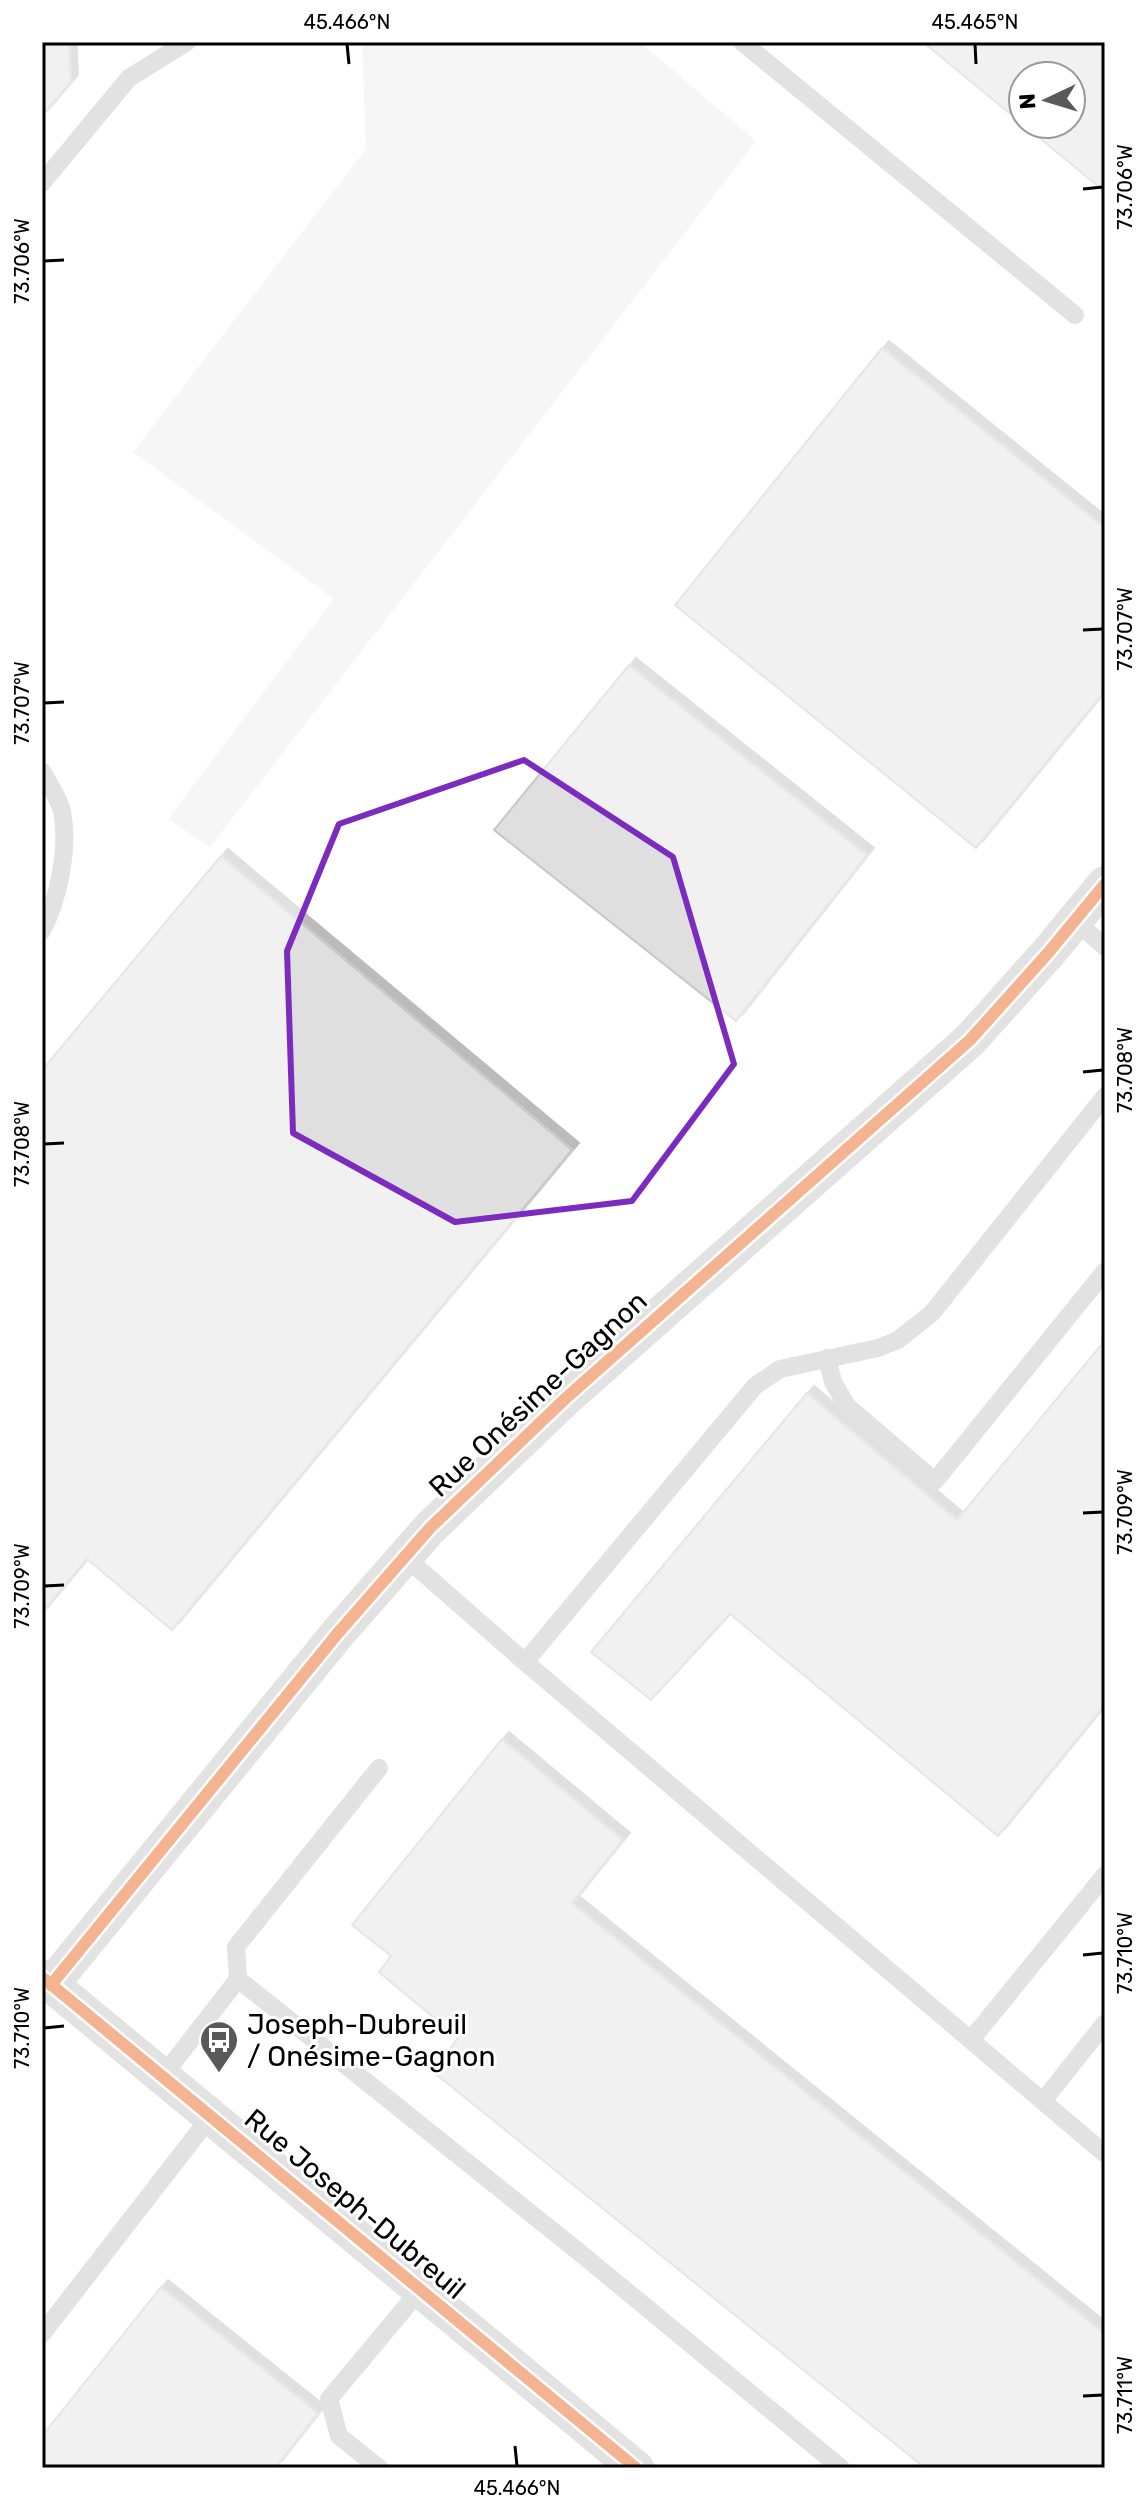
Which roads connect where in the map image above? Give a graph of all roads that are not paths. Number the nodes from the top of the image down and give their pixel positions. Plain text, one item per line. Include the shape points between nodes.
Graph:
1 (187, 42) edge
2 (742, 42) edge
3 (42, 183) edge
4 (1075, 315) dead end
5 (42, 771) edge
6 (1105, 884) edge
7 (1075, 921) junction
8 (42, 931) edge
9 (1105, 947) edge
10 (1105, 1096) edge
11 (1105, 1271) edge
12 (827, 1358) junction
13 (404, 1556) junction
14 (525, 1662) junction
15 (379, 1768) dead end
16 (1105, 1875) edge
17 (238, 1979) junction
18 (47, 1981) edge
19 (1105, 2023) edge
20 (971, 2040) junction
21 (162, 2077) junction
22 (1043, 2101) junction
23 (211, 2116) junction
24 (1105, 2154) edge
25 (420, 2290) junction
26 (42, 2334) edge
27 (379, 2468) edge
28 (636, 2468) edge
29 (841, 2468) edge

1 - 3 lane via 129,78
2 - 4 lane
5 - 8 lane via 62,810 63,856
6 - 7 street, Rue Onésime-Gagnon
7 - 9 lane
7 - 13 street, Rue Onésime-Gagnon via 970,1040 534,1427
10 - 12 lane via 932,1313 898,1340
11 - 12 lane via 935,1481 847,1406
12 - 14 lane via 780,1369 755,1386
13 - 14 lane
13 - 18 street, Rue Onésime-Gagnon
14 - 20 lane
15 - 17 lane via 236,1947
16 - 20 lane
17 - 21 lane
17 - 29 lane
18 - 21 street, Rue Joseph-Dubreuil
19 - 22 lane
20 - 22 lane
21 - 23 street, Rue Joseph-Dubreuil
22 - 24 lane
23 - 25 street, Rue Joseph-Dubreuil
23 - 26 lane
25 - 27 lane via 329,2399 339,2436
25 - 28 street, Rue Joseph-Dubreuil

